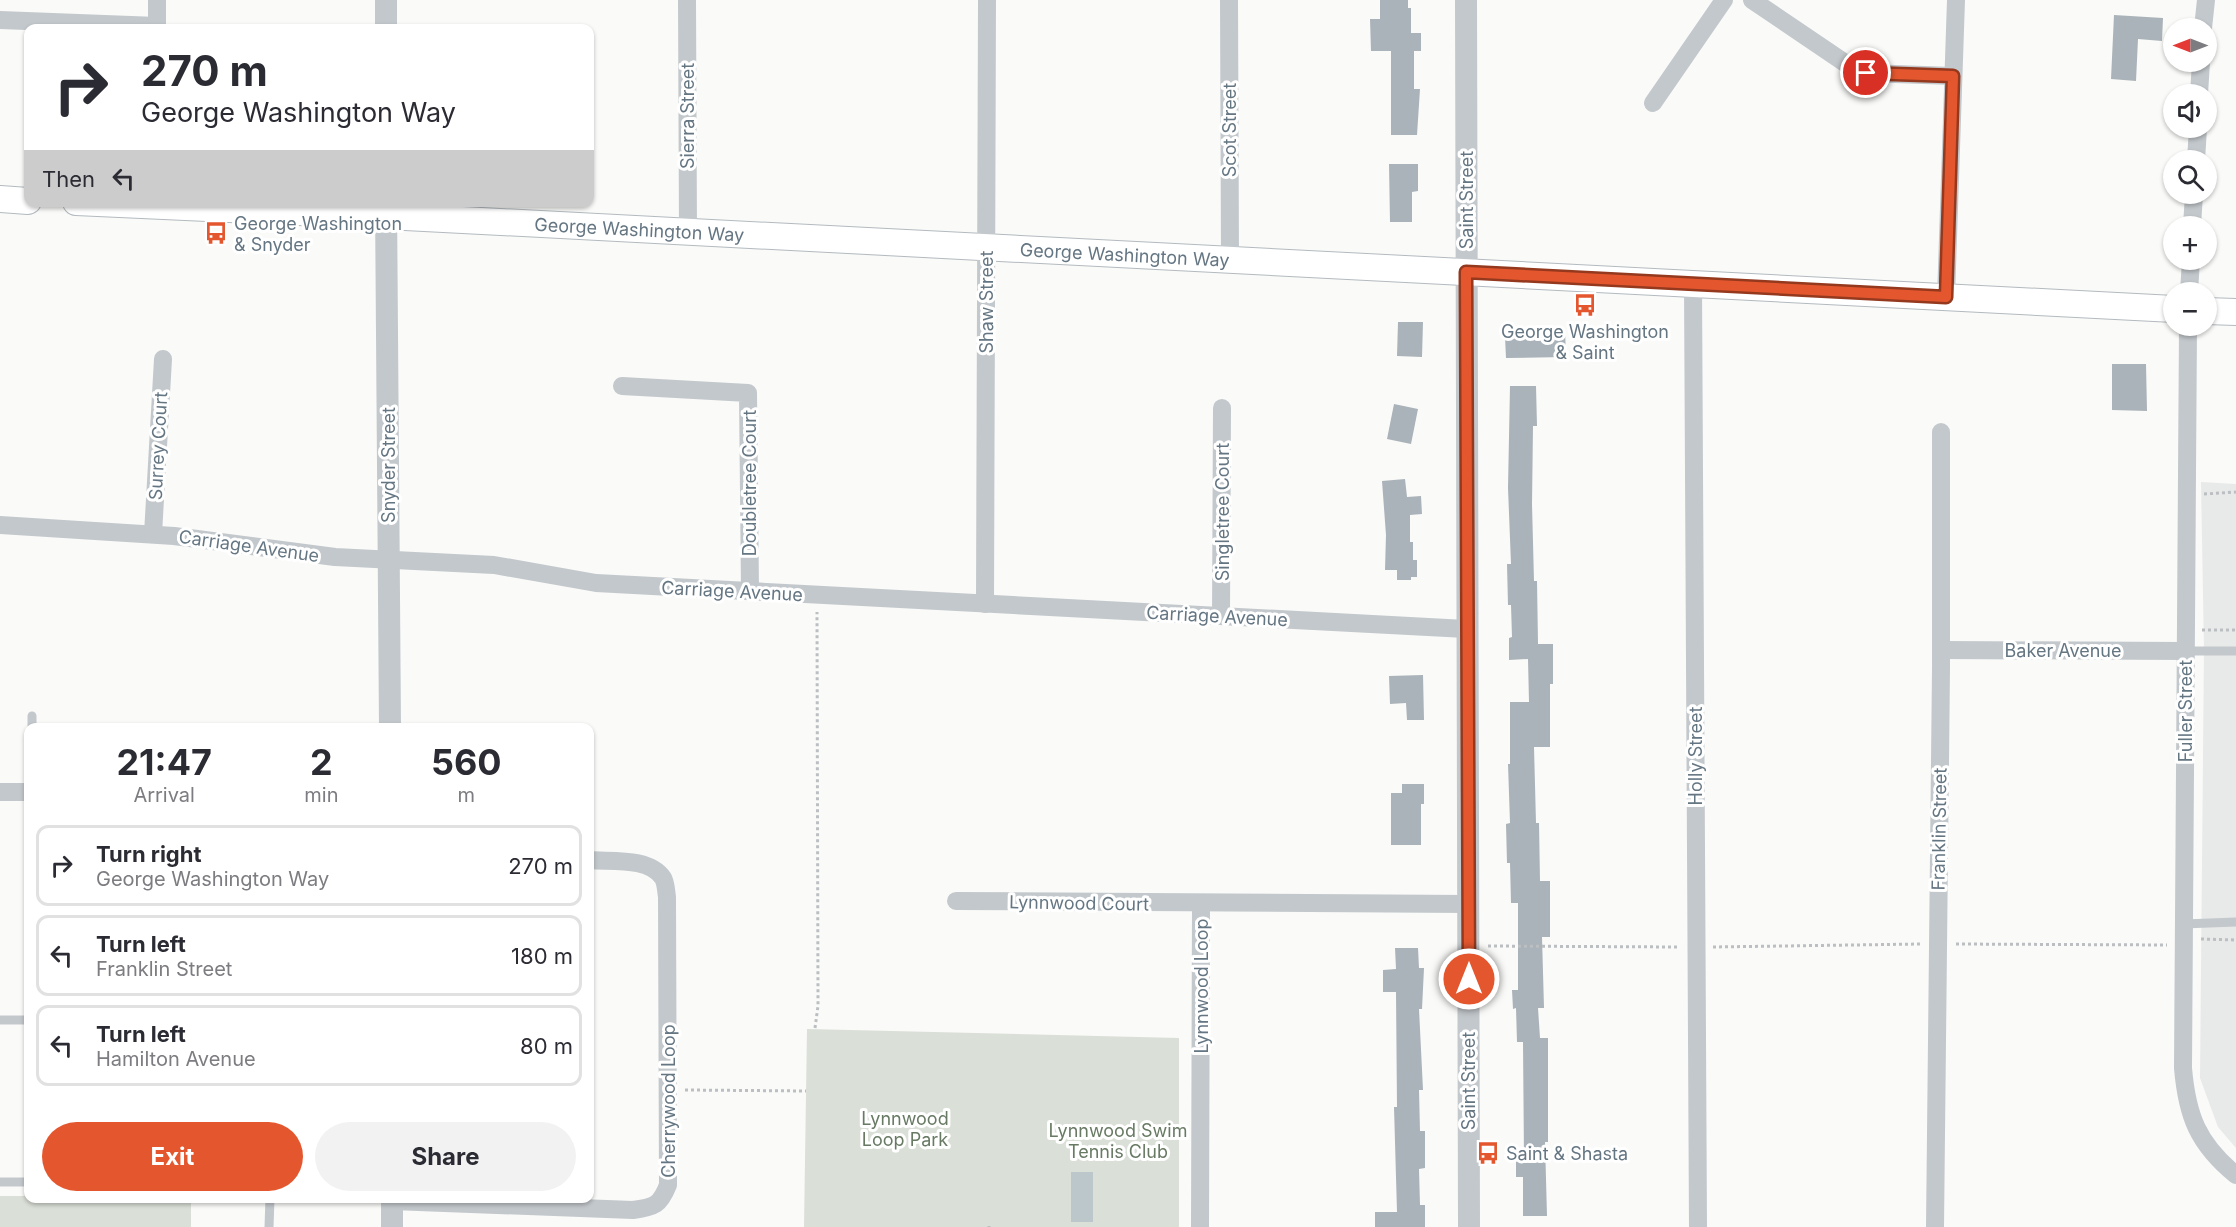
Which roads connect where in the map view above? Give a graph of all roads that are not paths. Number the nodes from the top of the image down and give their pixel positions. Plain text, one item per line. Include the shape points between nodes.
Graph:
1 (157, 0) edge
2 (386, 0) edge
3 (687, 0) edge
4 (987, 0) edge
5 (1228, 0) edge
6 (1466, 0) edge
7 (1724, 0) edge
8 (1752, 0) edge
9 (1956, 0) edge
10 (2206, 0) edge
11 (2204, 18) edge
12 (0, 20) edge
13 (105, 24) edge
14 (157, 24) edge
15 (386, 24) edge
16 (1953, 76) junction
17 (1653, 103) dead end
18 (0, 200) edge
19 (24, 201) edge
20 (297, 207) edge
21 (386, 209) edge
22 (688, 232) junction
23 (986, 248) junction
24 (1230, 259) junction
25 (1466, 272) junction
26 (1693, 284) junction
27 (1946, 297) junction
28 (2163, 308) edge
29 (2217, 311) edge
30 (2236, 312) edge
31 (2188, 336) edge
32 (164, 359) dead end
33 (622, 386) dead end
34 (1222, 408) dead end
35 (1941, 432) dead end
36 (0, 525) edge
37 (153, 534) junction
38 (389, 560) junction
39 (750, 591) junction
40 (985, 604) junction
41 (1221, 616) junction
42 (1466, 629) junction
43 (1941, 650) junction
44 (2185, 651) junction
45 (2236, 651) edge
46 (32, 716) dead end
47 (32, 723) edge
48 (390, 723) edge
49 (0, 792) edge
50 (24, 792) edge
51 (594, 860) edge
52 (956, 902) dead end
53 (1201, 904) junction
54 (1468, 904) junction
55 (2236, 922) edge
56 (2183, 924) junction
57 (0, 1020) edge
58 (24, 1020) edge
59 (2236, 1175) edge
60 (0, 1182) edge
61 (24, 1182) edge
62 (270, 1203) edge
63 (392, 1203) edge
64 (464, 1203) edge
65 (269, 1227) edge
66 (392, 1227) edge
67 (1200, 1227) edge
68 (1469, 1227) edge
69 (1698, 1227) edge
70 (1935, 1227) edge

1 - 14 street
2 - 15 street
3 - 22 street, Sierra Street
4 - 23 street, Shaw Street
5 - 24 street, Scot Street
6 - 25 street, Saint Street
7 - 17 street
8 - 16 street via 1866,73
9 - 16 street
10 - 11 street
12 - 13 street
16 - 27 street
18 - 19 main road
20 - 21 main road, George Washington Way
21 - 22 main road, George Washington Way
21 - 38 street, Snyder Street
22 - 23 main road, George Washington Way
23 - 24 main road, George Washington Way
23 - 40 street, Shaw Street
24 - 25 main road, George Washington Way
25 - 26 main road, George Washington Way
25 - 42 street, Saint Street
26 - 27 main road, George Washington Way
26 - 69 street, Holly Street
27 - 28 main road, George Washington Way
29 - 30 main road
31 - 44 street, Fuller Street
32 - 37 street, Surrey Court
33 - 39 street, Doubletree Court via 748,393
34 - 41 street, Singletree Court
35 - 43 street, Franklin Street
36 - 37 street, Carriage Avenue
37 - 38 street, Carriage Avenue via 296,554
38 - 39 street, Carriage Avenue via 494,565 596,584
38 - 48 street, Snyder Street
39 - 40 street, Carriage Avenue
40 - 41 street, Carriage Avenue
41 - 42 street, Carriage Avenue
42 - 54 street, Saint Street
43 - 44 street, Baker Avenue
43 - 70 street, Franklin Street
44 - 45 lane
44 - 56 street, Fuller Street
46 - 47 lane
49 - 50 street
51 - 64 street, Cherrywood Loop via 635,863 651,868 664,879 668,1185 662,1200 651,1208 633,1210
52 - 53 street, Lynnwood Court
53 - 54 street, Lynnwood Loop
53 - 67 street, Lynnwood Loop
54 - 68 street, Saint Street
55 - 56 lane
56 - 59 street, Fuller Street via 2185,1097 2205,1143
57 - 58 lane
60 - 61 lane
62 - 65 lane
63 - 66 street

